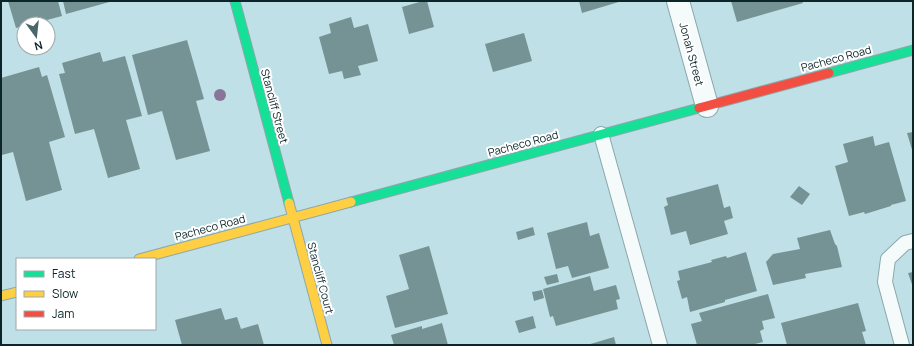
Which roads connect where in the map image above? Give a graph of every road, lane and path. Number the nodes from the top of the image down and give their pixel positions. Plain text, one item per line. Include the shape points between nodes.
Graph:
1 (235, 1) edge
2 (678, 1) edge
3 (913, 50) edge
4 (707, 106) junction
5 (601, 134) junction
6 (292, 218) junction
7 (913, 241) edge
8 (144, 258) edge
9 (16, 292) edge
10 (1, 296) edge
11 (327, 345) edge
12 (660, 345) edge
13 (902, 345) edge

1 - 6 street, Stancliff Street
2 - 4 street, Jonah Street
3 - 4 street, Pacheco Road
4 - 5 street, Pacheco Road
5 - 6 street, Pacheco Road
5 - 12 lane
6 - 8 street, Pacheco Road
6 - 11 street, Stancliff Court
7 - 13 lane via 905,243 888,259 885,282
9 - 10 street

